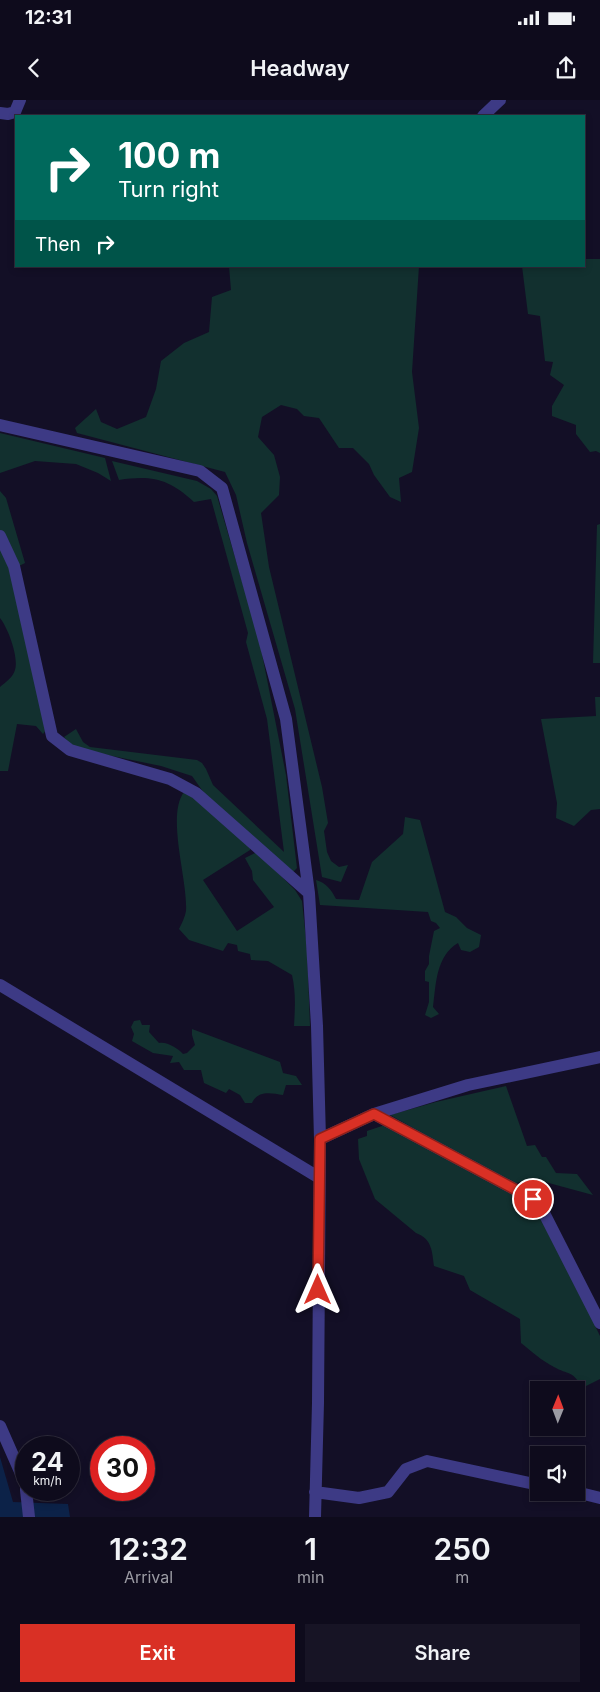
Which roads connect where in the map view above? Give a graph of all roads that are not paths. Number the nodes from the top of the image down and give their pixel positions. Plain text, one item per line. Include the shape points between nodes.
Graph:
1 (20, 100) edge
2 (500, 100) edge
3 (0, 113) edge
4 (484, 115) edge
5 (0, 425) edge
6 (0, 536) edge
7 (310, 893) junction
8 (0, 984) edge
9 (600, 1057) edge
10 (374, 1114) junction
11 (320, 1139) junction
12 (318, 1177) junction
13 (600, 1323) edge
14 (0, 1426) edge
15 (15, 1460) edge
16 (530, 1483) edge
17 (315, 1492) junction
18 (585, 1494) edge
19 (600, 1498) edge
20 (27, 1501) edge
21 (29, 1517) edge
22 (315, 1517) edge

1 - 3 street via 15,112
2 - 4 street
5 - 7 street via 200,471 222,488 286,719
6 - 7 street via 14,566 52,736 70,750 170,779 196,793
7 - 11 street
8 - 12 street
9 - 10 street via 468,1085
10 - 11 street
10 - 13 street via 533,1199 544,1213
11 - 12 street
12 - 17 street
14 - 15 street
16 - 17 street via 427,1461 406,1469 388,1492 359,1498
17 - 22 street
18 - 19 street
20 - 21 street

